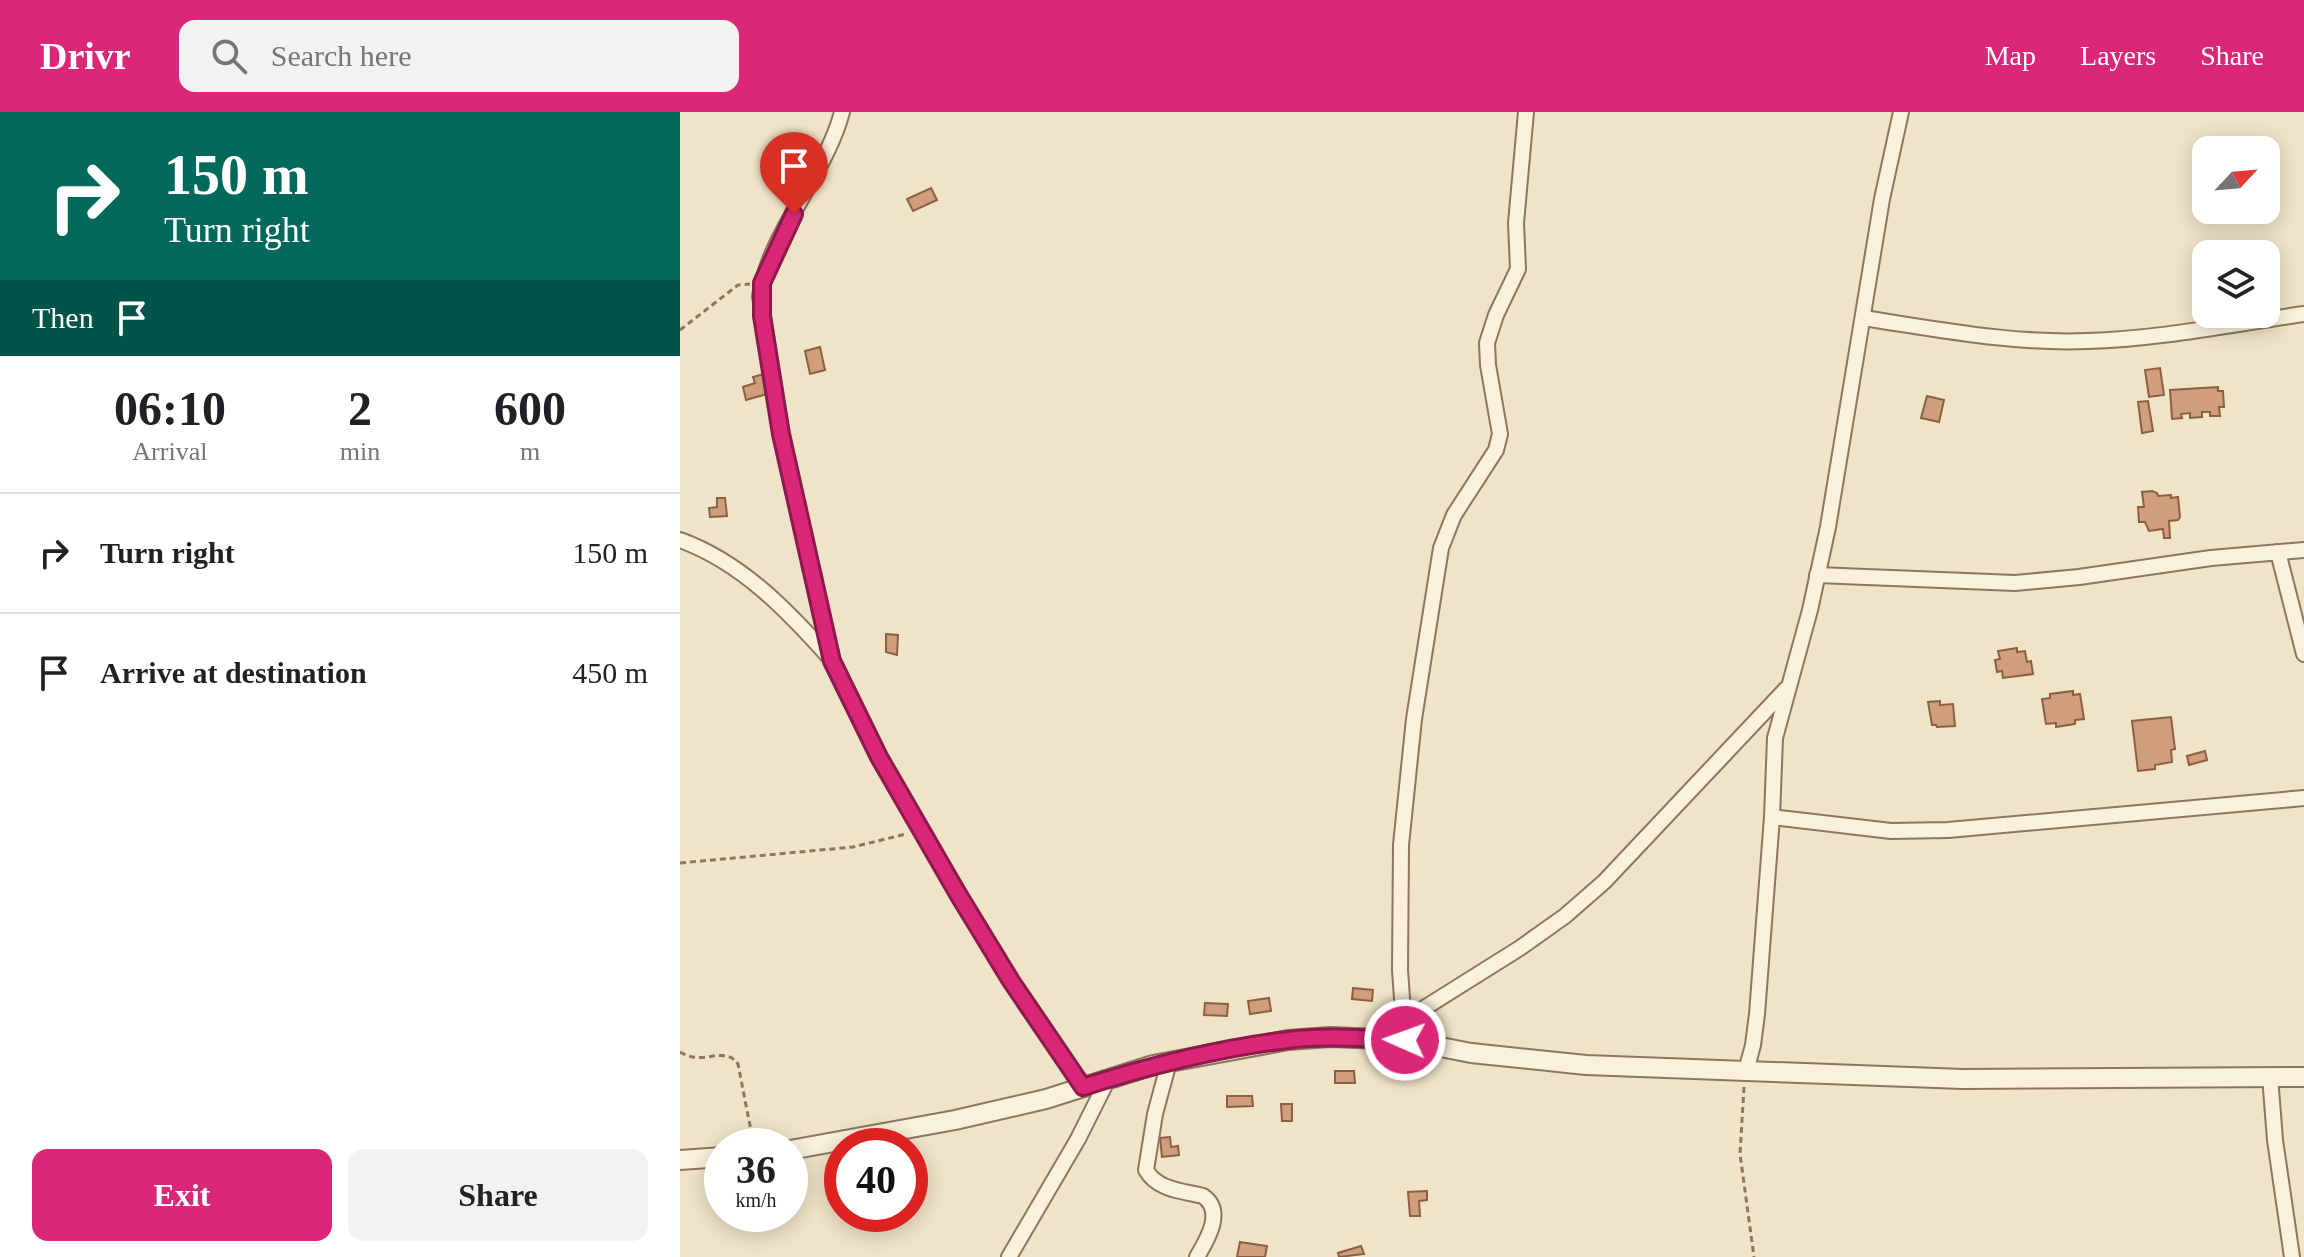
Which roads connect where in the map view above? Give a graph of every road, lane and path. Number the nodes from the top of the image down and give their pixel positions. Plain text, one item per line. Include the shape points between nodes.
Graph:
1 (842, 112) edge
2 (1526, 112) edge
3 (1901, 112) edge
4 (762, 283) junction
5 (2304, 314) edge
6 (1863, 318) junction
7 (680, 330) edge
8 (680, 540) edge
9 (2304, 550) edge
10 (2278, 552) junction
11 (1817, 575) junction
12 (2304, 654) edge
13 (832, 661) junction
14 (1788, 686) junction
15 (2304, 798) edge
16 (1772, 817) junction
17 (921, 830) junction
18 (680, 863) edge
19 (1404, 1031) junction
20 (680, 1052) edge
21 (1169, 1062) junction
22 (1746, 1071) junction
23 (2270, 1076) junction
24 (2304, 1077) edge
25 (1108, 1079) junction
26 (1083, 1087) junction
27 (750, 1128) edge
28 (808, 1147) edge
29 (704, 1158) edge
30 (680, 1160) edge
31 (1009, 1257) edge
32 (1197, 1257) edge
33 (1754, 1257) edge
34 (2292, 1257) edge

1 - 4 street
2 - 19 street via 1516,223 1518,269 1487,343 1500,434 1441,548 1414,719 1401,845
3 - 6 street
4 - 7 path via 738,285
4 - 13 street via 762,316 781,434
5 - 6 street via 2144,338 2085,341 1970,334
6 - 11 street
8 - 13 street via 745,575 793,616
9 - 10 street
10 - 11 street via 2015,583
10 - 12 street
11 - 14 street
13 - 17 street
14 - 16 street via 1775,738
14 - 19 street via 1604,882
15 - 16 street via 1948,830 1891,831
16 - 22 street via 1757,1014
17 - 18 path via 853,847
17 - 26 street via 1011,981
19 - 21 street via 1288,1040
19 - 22 street via 1471,1053 1547,1062
20 - 27 path via 734,1058
21 - 25 street
21 - 32 street via 1146,1170 1163,1186 1209,1199 1213,1223
22 - 23 street via 2004,1079
22 - 33 path via 1740,1154
23 - 24 street
23 - 34 street
25 - 26 street
25 - 31 street
26 - 28 street via 955,1120
29 - 30 street

